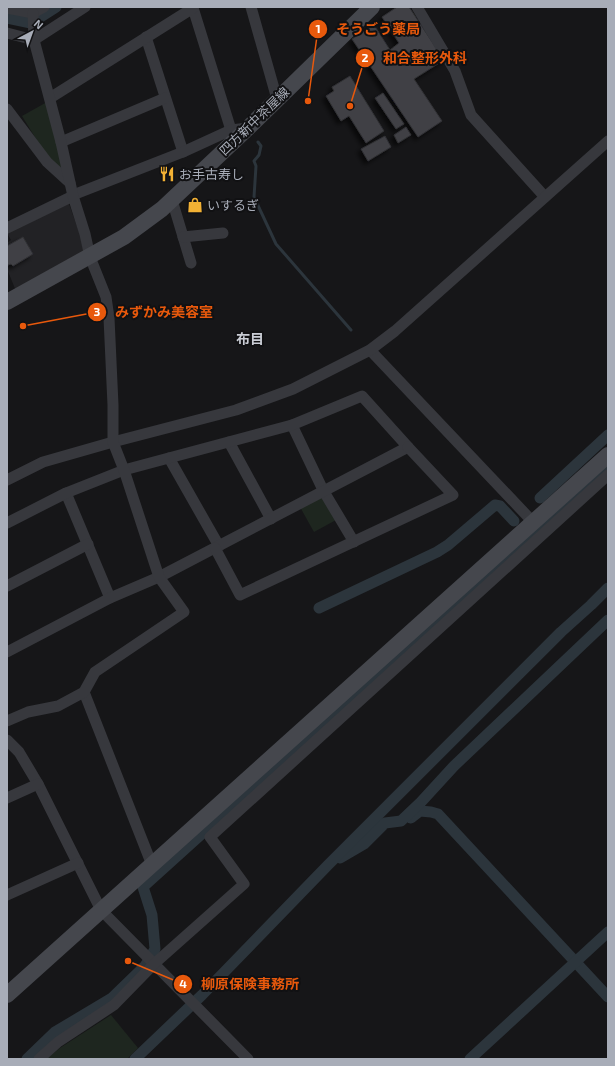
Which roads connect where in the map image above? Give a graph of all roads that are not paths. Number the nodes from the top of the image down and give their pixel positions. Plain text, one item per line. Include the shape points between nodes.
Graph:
1 (44, 7) edge
2 (85, 7) edge
3 (251, 7) edge
4 (372, 7) edge
5 (417, 7) edge
6 (7, 8) edge
7 (193, 8) edge
8 (33, 20) junction
9 (7, 33) edge
10 (146, 37) junction
11 (34, 40) junction
12 (50, 98) junction
13 (165, 98) junction
14 (277, 99) junction
15 (7, 110) edge
16 (248, 128) junction
17 (231, 130) junction
18 (608, 141) edge
19 (61, 142) junction
20 (183, 152) junction
21 (70, 183) junction
22 (73, 195) junction
23 (545, 197) junction
24 (172, 200) junction
25 (7, 228) edge
26 (223, 234) dead end
27 (183, 238) junction
28 (90, 256) junction
29 (191, 263) dead end
30 (7, 302) edge
31 (370, 350) junction
32 (292, 425) junction
33 (113, 442) junction
34 (229, 442) junction
35 (408, 447) junction
36 (608, 455) edge
37 (169, 458) junction
38 (124, 470) junction
39 (608, 475) edge
40 (7, 480) edge
41 (324, 490) junction
42 (66, 493) junction
43 (270, 519) junction
44 (533, 522) junction
45 (7, 523) edge
46 (354, 542) junction
47 (88, 544) junction
48 (217, 547) junction
49 (159, 577) junction
50 (7, 586) edge
51 (110, 598) junction
52 (7, 652) edge
53 (84, 692) junction
54 (7, 721) edge
55 (7, 740) edge
56 (38, 784) junction
57 (7, 798) edge
58 (78, 863) junction
59 (152, 865) junction
60 (7, 895) edge
61 (101, 910) junction
62 (154, 964) junction
63 (7, 995) edge
64 (39, 1059) edge
65 (248, 1059) edge

1 - 8 street
2 - 11 street
3 - 14 street
4 - 14 street, 四方新中茶屋線
5 - 23 street via 455,71 470,115
6 - 8 street
7 - 10 street
7 - 17 street
8 - 11 street
9 - 11 street
10 - 12 street
10 - 13 street
11 - 12 street
12 - 19 street
13 - 19 street
13 - 20 street
14 - 16 street, 四方新中茶屋線
15 - 21 street via 47,162
16 - 17 street
16 - 24 street, 四方新中茶屋線
17 - 20 street
18 - 23 street
19 - 21 street
20 - 22 street
21 - 22 street
22 - 25 street
22 - 28 street
23 - 31 street via 395,331
24 - 27 street
24 - 28 street, 四方新中茶屋線 via 124,237
26 - 27 street
27 - 29 street
28 - 30 street, 四方新中茶屋線
28 - 33 street via 106,297 109,318
31 - 33 street via 294,388 236,410
31 - 44 street
32 - 34 street
32 - 35 street via 362,396
32 - 41 street
33 - 38 street
33 - 40 street via 43,462
34 - 37 street
34 - 43 street
35 - 41 street
35 - 46 street via 453,495
36 - 44 street
37 - 38 street
37 - 48 street
38 - 42 street
38 - 49 street
39 - 62 street via 210,837 244,884
41 - 43 street
41 - 46 street
42 - 45 street
42 - 47 street
43 - 48 street
44 - 59 street
46 - 48 street via 240,595
47 - 50 street
47 - 51 street
48 - 49 street
49 - 51 street
49 - 53 street via 184,612 95,672
51 - 52 street
53 - 54 street via 58,706 28,712
53 - 59 street
55 - 56 street via 19,752
56 - 57 street
56 - 58 street
58 - 60 street
58 - 61 street
59 - 61 street
61 - 62 street
61 - 63 street
62 - 64 street via 114,1005 58,1042
62 - 65 street

